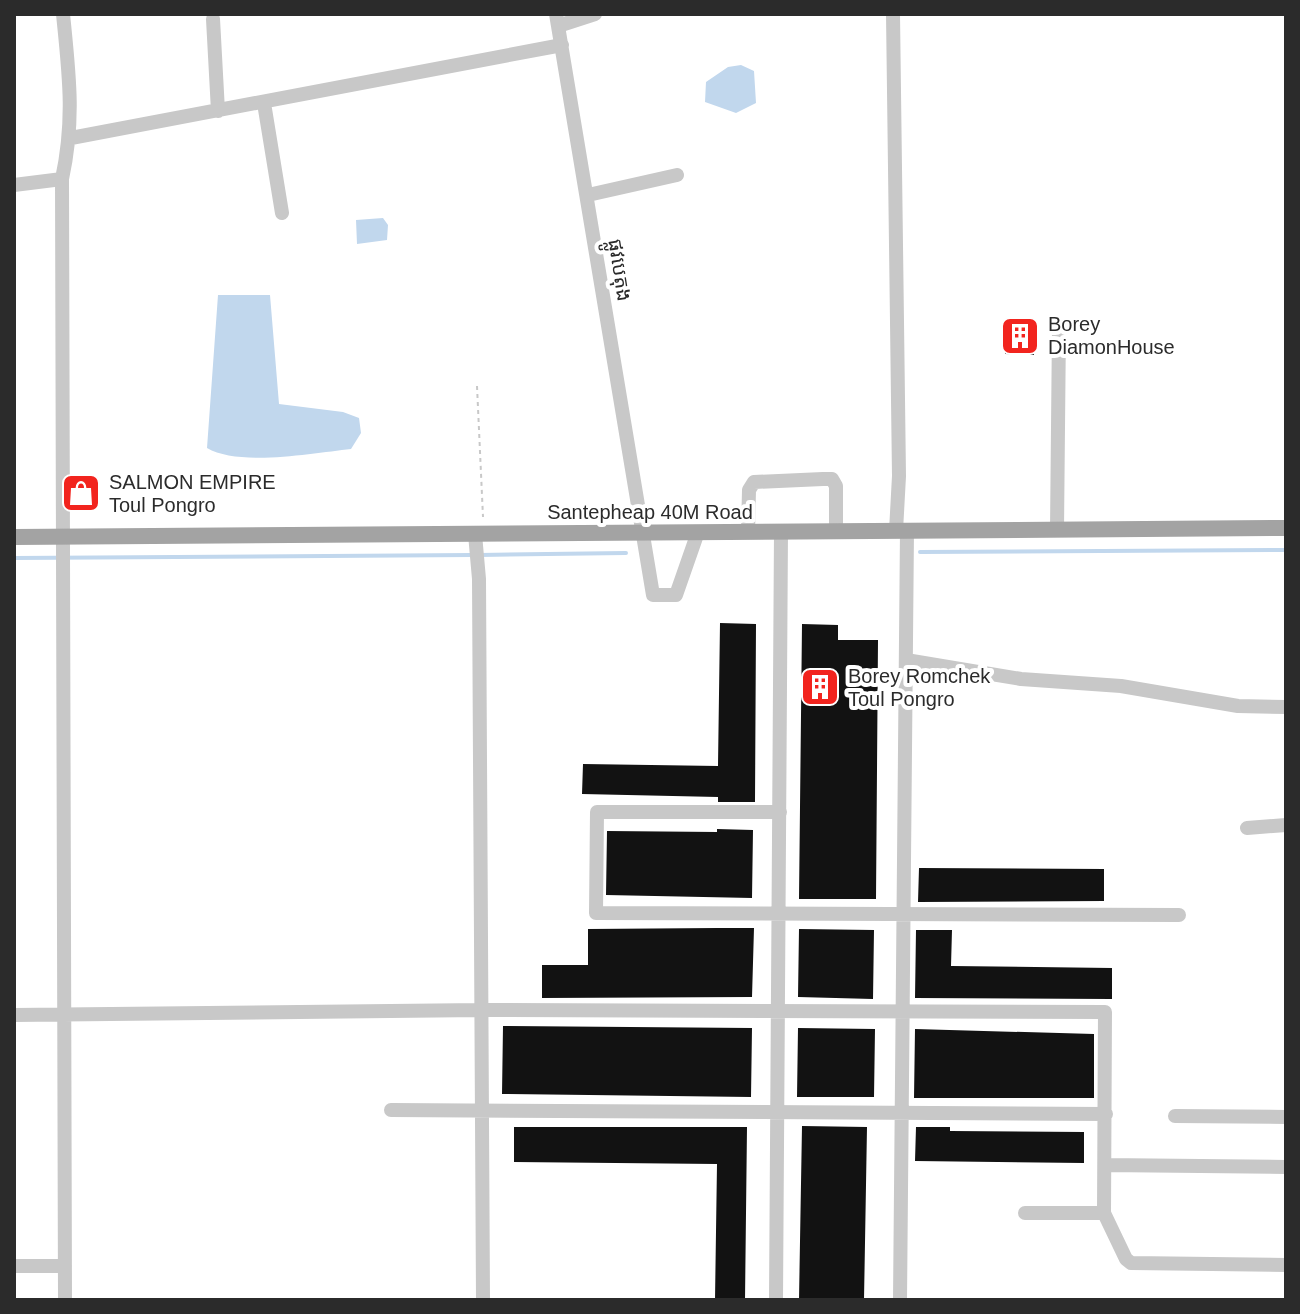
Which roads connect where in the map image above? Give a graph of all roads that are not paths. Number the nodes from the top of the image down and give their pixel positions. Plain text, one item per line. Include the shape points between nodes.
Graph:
1 (63, 14) edge
2 (595, 14) edge
3 (893, 14) edge
4 (213, 19) dead end
5 (557, 20) edge
6 (562, 45) junction
7 (264, 103) junction
8 (218, 111) junction
9 (71, 138) junction
10 (677, 175) dead end
11 (62, 179) junction
12 (14, 185) edge
13 (588, 195) junction
14 (282, 213) dead end
15 (1059, 326) dead end
16 (1286, 528) edge
17 (901, 530) junction
18 (1057, 530) junction
19 (781, 531) junction
20 (836, 531) junction
21 (698, 532) junction
22 (748, 532) junction
23 (640, 533) junction
24 (14, 537) edge
25 (479, 538) junction
26 (62, 543) junction
27 (906, 660) junction
28 (1286, 707) edge
29 (780, 812) junction
30 (1286, 825) edge
31 (1247, 828) dead end
32 (779, 914) junction
33 (903, 915) junction
34 (1179, 915) dead end
35 (481, 1010) junction
36 (778, 1010) junction
37 (903, 1010) junction
38 (65, 1014) junction
39 (14, 1015) edge
40 (391, 1110) dead end
41 (482, 1112) junction
42 (778, 1112) junction
43 (902, 1112) junction
44 (1106, 1114) junction
45 (1175, 1116) dead end
46 (1286, 1117) edge
47 (1105, 1165) junction
48 (1286, 1167) edge
49 (1025, 1213) dead end
50 (1104, 1213) junction
51 (1286, 1265) edge
52 (14, 1266) edge
53 (65, 1266) junction
54 (65, 1300) edge
55 (483, 1300) edge
56 (776, 1300) edge
57 (900, 1300) edge

1 - 9 street via 73,106
2 - 5 street
3 - 17 street
4 - 8 street
5 - 6 street, ផ្លូវបេតុង
6 - 7 street
6 - 13 street, ផ្លូវបេតុង
7 - 8 street
7 - 14 street
8 - 9 street
9 - 11 street
10 - 13 street
11 - 12 street
11 - 26 street
13 - 23 street, ផ្លូវបេតុង
15 - 18 street
16 - 18 main road, Santepheap 40M Road
17 - 18 main road, Santepheap 40M Road
17 - 20 main road, Santepheap 40M Road
17 - 27 street
19 - 20 main road, Santepheap 40M Road
19 - 22 main road, Santepheap 40M Road
19 - 29 street
20 - 22 street via 836,486 832,479 823,479 754,482 749,490
21 - 22 main road, Santepheap 40M Road
21 - 23 main road, Santepheap 40M Road
21 - 23 street, ផ្លូវបេតុង via 676,595 653,595
23 - 25 main road, Santepheap 40M Road
24 - 26 main road, Santepheap 40M Road
25 - 26 main road, Santepheap 40M Road
25 - 35 street
26 - 38 street
27 - 28 street via 1238,706
27 - 33 street
29 - 32 street
29 - 32 street via 597,812 596,913
30 - 31 street
32 - 33 street
32 - 36 street
33 - 34 street
33 - 37 street
35 - 36 street
35 - 38 street
35 - 41 street
36 - 37 street
36 - 42 street
37 - 43 street
37 - 44 street via 1105,1012
38 - 39 street
38 - 53 street
40 - 41 street
41 - 42 street
41 - 55 street
42 - 43 street
42 - 56 street
43 - 44 street
43 - 57 street
44 - 47 street
45 - 46 street
47 - 48 street
47 - 50 street
49 - 50 street
50 - 51 street via 1131,1263
52 - 53 street
53 - 54 street

